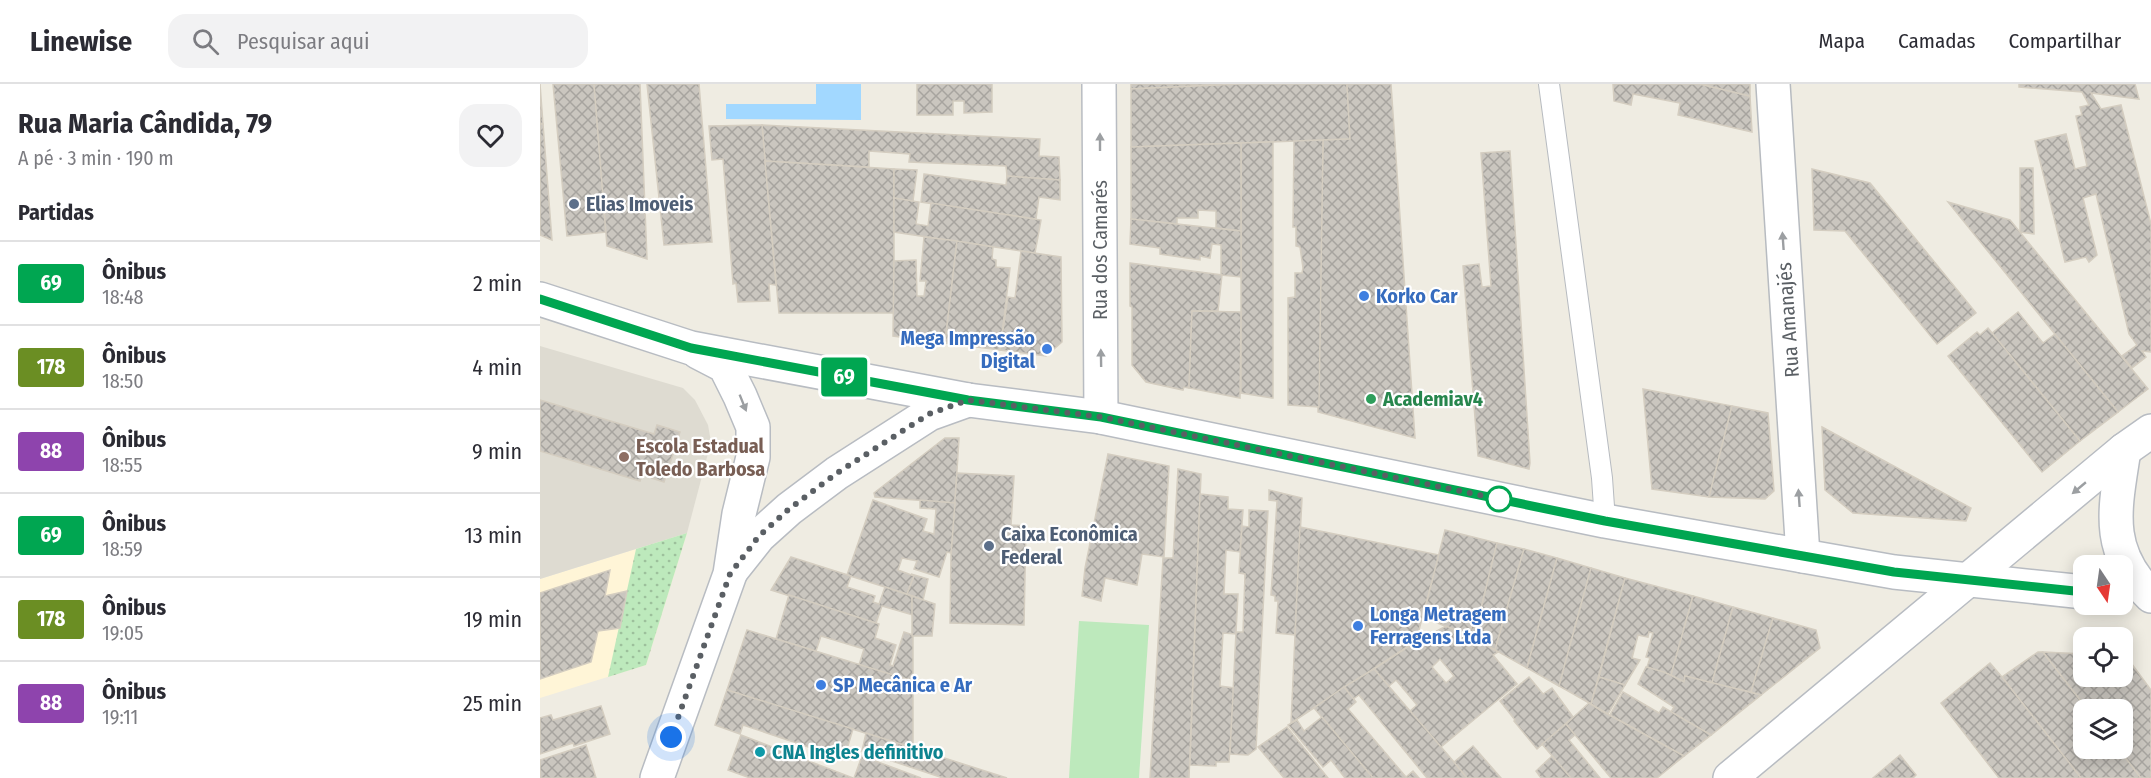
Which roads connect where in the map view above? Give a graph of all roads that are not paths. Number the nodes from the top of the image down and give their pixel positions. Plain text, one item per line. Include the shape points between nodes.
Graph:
1 (1099, 84) edge
2 (1549, 84) edge
3 (1773, 84) edge
4 (540, 299) edge
5 (691, 348) junction
6 (968, 400) junction
7 (1101, 417) junction
8 (2151, 431) edge
9 (2124, 450) junction
10 (1605, 521) junction
11 (1803, 556) junction
12 (730, 574) junction
13 (1969, 580) junction
14 (2073, 591) edge
15 (2133, 596) edge
16 (2151, 597) edge
17 (657, 778) edge
18 (1730, 778) edge

7 -> 1 main road, Rua dos Camarés
2 - 10 lane
11 -> 3 main road, Rua Amanajés
4 - 5 main road
5 - 6 main road
5 -> 12 main road via 725,366 753,427 753,458
6 - 7 main road
6 - 12 main road via 929,414 837,473 759,536
7 - 10 main road
8 - 9 main road
9 -> 13 main road
9 - 16 main road via 2116,502 2117,543 2137,582
10 - 11 main road
11 - 13 main road
12 - 17 main road
13 - 14 main road
13 - 18 main road
15 - 16 main road

